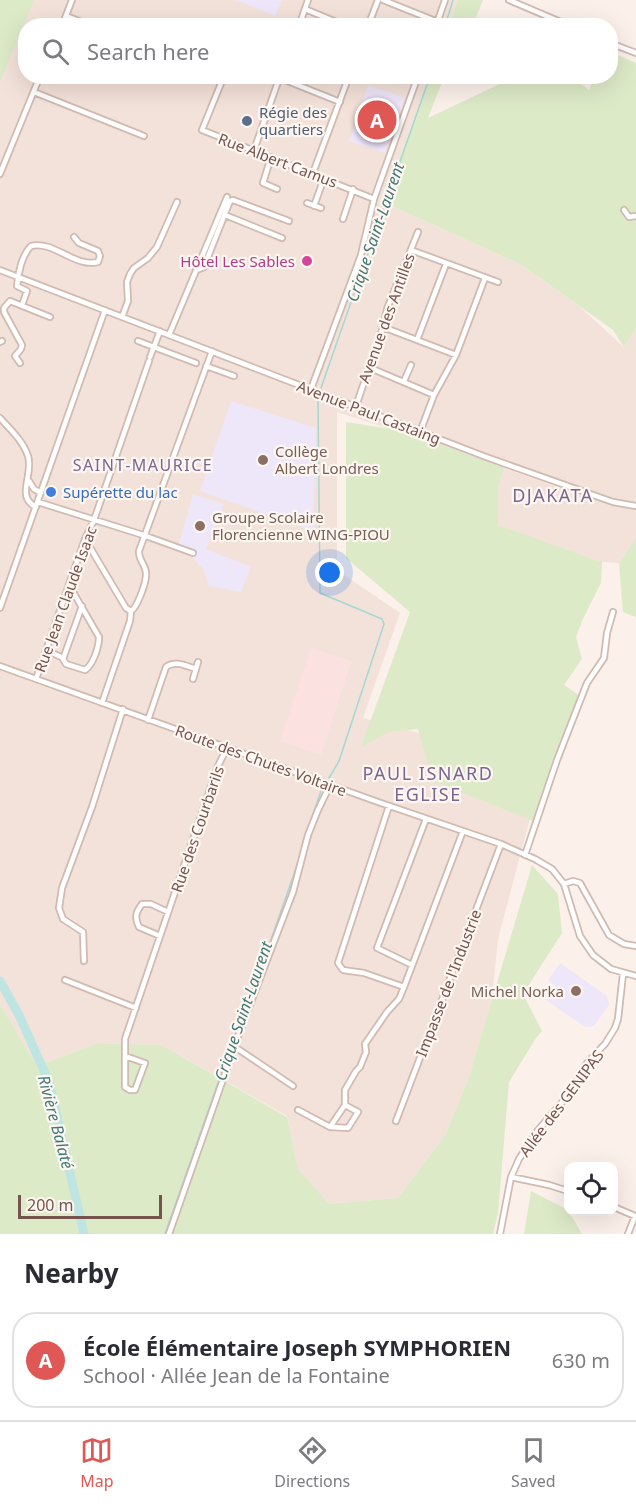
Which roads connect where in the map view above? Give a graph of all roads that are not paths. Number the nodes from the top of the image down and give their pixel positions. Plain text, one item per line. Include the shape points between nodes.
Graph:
1 (72, 0) edge
2 (308, 0) edge
3 (378, 0) edge
4 (383, 0) edge
5 (445, 0) edge
6 (509, 0) edge
7 (305, 9) junction
8 (66, 16) joint
9 (71, 18) edge
10 (302, 18) edge
11 (327, 18) edge
12 (371, 18) edge
13 (424, 18) edge
14 (439, 18) edge
15 (551, 18) edge
16 (618, 46) edge
17 (636, 53) edge
18 (37, 84) edge
19 (221, 84) edge
20 (278, 84) edge
21 (297, 84) edge
22 (346, 84) edge
23 (415, 84) edge
24 (34, 92) junction
25 (340, 102) junction
26 (144, 136) dead end
27 (254, 150) junction
28 (271, 157) junction
29 (313, 173) junction
30 (0, 174) edge
31 (324, 178) junction
32 (277, 189) dead end
33 (353, 189) junction
34 (227, 197) dead end
35 (374, 199) junction
36 (177, 202) dead end
37 (307, 203) dead end
38 (314, 206) junction
39 (321, 208) dead end
40 (624, 210) dead end
41 (225, 215) junction
42 (636, 216) edge
43 (343, 219) dead end
44 (289, 221) dead end
45 (418, 232) dead end
46 (74, 237) dead end
47 (282, 238) dead end
48 (411, 250) junction
49 (446, 264) junction
50 (0, 270) edge
51 (197, 270) junction
52 (18, 277) junction
53 (485, 278) junction
54 (498, 282) dead end
55 (22, 305) junction
56 (105, 310) junction
57 (50, 317) dead end
58 (122, 317) junction
59 (383, 327) junction
60 (160, 331) junction
61 (169, 335) junction
62 (417, 340) junction
63 (138, 341) dead end
64 (154, 348) junction
65 (212, 351) junction
66 (456, 355) junction
67 (20, 363) dead end
68 (196, 363) dead end
69 (411, 365) dead end
70 (206, 366) junction
71 (368, 367) junction
72 (234, 376) dead end
73 (404, 381) junction
74 (314, 390) junction
75 (434, 394) junction
76 (356, 406) junction
77 (0, 418) edge
78 (420, 432) junction
79 (28, 482) junction
80 (41, 493) junction
81 (37, 505) junction
82 (636, 507) edge
83 (94, 520) junction
84 (146, 536) junction
85 (85, 539) junction
86 (193, 553) dead end
87 (68, 584) junction
88 (0, 590) edge
89 (7, 590) junction
90 (82, 606) junction
91 (0, 608) edge
92 (131, 611) junction
93 (613, 612) dead end
94 (46, 650) junction
95 (63, 658) junction
96 (198, 662) dead end
97 (0, 666) edge
98 (196, 669) junction
99 (36, 679) junction
100 (193, 679) dead end
101 (102, 703) junction
102 (123, 709) junction
103 (148, 720) junction
104 (227, 748) junction
105 (330, 785) junction
106 (389, 806) junction
107 (426, 819) junction
108 (463, 831) junction
109 (501, 844) junction
110 (525, 855) junction
111 (564, 884) junction
112 (168, 912) junction
113 (160, 936) junction
114 (636, 946) edge
115 (84, 961) dead end
116 (412, 965) junction
117 (623, 974) junction
118 (636, 976) edge
119 (64, 980) dead end
120 (404, 987) junction
121 (136, 1008) junction
122 (235, 1047) junction
123 (125, 1056) junction
124 (125, 1076) junction
125 (139, 1081) junction
126 (292, 1086) dead end
127 (345, 1105) junction
128 (298, 1110) dead end
129 (396, 1121) dead end
130 (330, 1127) junction
131 (511, 1177) junction
132 (564, 1190) edge
133 (618, 1209) edge
134 (169, 1234) edge
135 (500, 1234) edge
136 (628, 1234) edge

1 - 8 street
2 - 7 street
3 - 12 street
4 - 13 street
5 - 14 street
6 - 15 street
7 - 10 street
7 - 11 street
8 - 9 street
16 - 17 street
18 - 24 street
19 - 27 street, Rue Albert Camus via 202,130
20 - 27 street
21 - 25 street
22 - 25 street
23 - 35 street
24 - 26 street
24 - 30 street
25 - 29 street
27 - 28 street, Rue Albert Camus
28 - 29 street, Rue Albert Camus
28 - 32 street via 263,183
29 - 31 street, Rue Albert Camus
31 - 33 street, Rue Albert Camus
31 - 38 street
33 - 35 street, Rue Albert Camus
33 - 43 street
34 - 51 street
35 - 74 street via 361,255
36 - 58 street via 157,248 130,274
37 - 38 street
38 - 39 street
40 - 42 street via 629,217
41 - 44 street via 233,200
41 - 47 street
41 - 51 street via 204,267
45 - 48 street, Avenue des Antilles
46 - 52 street via 98,251 98,262 88,263 33,245 27,250
48 - 49 street
48 - 59 street, Avenue des Antilles
49 - 53 street
49 - 62 street
50 - 52 street, Avenue Paul Castaing
51 - 61 street
52 - 55 street via 17,286 27,291
52 - 56 street, Avenue Paul Castaing
53 - 54 street
53 - 66 street
55 - 57 street
55 - 67 street via 10,301 4,308 21,345 15,356
56 - 58 street, Avenue Paul Castaing
56 - 80 street
58 - 60 street, Avenue Paul Castaing
59 - 62 street
59 - 71 street, Avenue des Antilles
60 - 61 street, Avenue Paul Castaing
60 - 64 street, Rue Jean Claude Isaac
61 - 65 street, Avenue Paul Castaing
62 - 66 street
63 - 64 street
64 - 68 street
64 - 83 street, Rue Jean Claude Isaac
65 - 70 street
65 - 74 street, Avenue Paul Castaing
66 - 75 street
69 - 73 street
70 - 72 street
70 - 84 street
71 - 73 street
71 - 76 street, Avenue des Antilles
73 - 75 street
74 - 76 street, Avenue Paul Castaing
75 - 78 street
76 - 78 street, Avenue Paul Castaing
77 - 79 street via 27,453
78 - 82 street, Avenue Paul Castaing
79 - 80 street
79 - 81 street via 26,498
80 - 81 street
81 - 83 street
81 - 89 street
83 - 84 street
83 - 85 street, Rue Jean Claude Isaac
84 - 86 street
84 - 92 street via 138,555 146,575 136,607
85 - 87 street, Rue Jean Claude Isaac
85 - 92 street
87 - 90 street
87 - 94 street, Rue Jean Claude Isaac
88 - 89 street
89 - 91 street
90 - 95 street
90 - 95 street via 99,642 86,670 66,664
92 - 101 street
93 - 110 street via 604,658 587,683
94 - 95 street
94 - 99 street, Rue Jean Claude Isaac
96 - 98 street
97 - 99 street, Route des Chutes Voltaire
98 - 100 street
98 - 103 street via 177,663 166,667
99 - 101 street, Route des Chutes Voltaire
101 - 102 street, Route des Chutes Voltaire
102 - 103 street, Route des Chutes Voltaire
102 - 115 street via 67,870 59,908 66,922 83,932
103 - 104 street, Route des Chutes Voltaire
104 - 105 street, Route des Chutes Voltaire
104 - 112 street, Rue des Courbarils
105 - 106 street, Route des Chutes Voltaire
105 - 122 street via 308,835 293,892
106 - 107 street, Route des Chutes Voltaire
106 - 120 street via 338,963 343,970
107 - 108 street, Route des Chutes Voltaire
107 - 116 street via 377,948
108 - 109 street, Route des Chutes Voltaire
108 - 116 street
109 - 110 street, Route des Chutes Voltaire
109 - 129 street, Impasse de l'Industrie
110 - 111 street, Route des Chutes Voltaire via 549,867
111 - 114 street via 580,883 609,935
111 - 117 street via 586,947 601,962
112 - 113 street, Rue des Courbarils
112 - 113 street, Rue des Courbarils via 151,904 142,904 137,910 135,919 139,927
113 - 121 street, Rue des Courbarils
116 - 120 street
117 - 118 street
117 - 131 street, Allée des GENIPAS via 615,1028 569,1094 538,1130
119 - 121 street
120 - 127 street via 365,1044 360,1067 345,1090
121 - 123 street, Rue des Courbarils via 125,1039
122 - 126 street
122 - 134 street
123 - 124 street, Rue des Courbarils
123 - 125 street via 145,1063
124 - 125 street
124 - 125 street via 125,1087 130,1090 135,1090
127 - 130 street
127 - 130 street via 358,1112 354,1121 348,1128
128 - 130 street
131 - 132 street
131 - 135 street, Allée des GENIPAS
133 - 136 street via 635,1216

